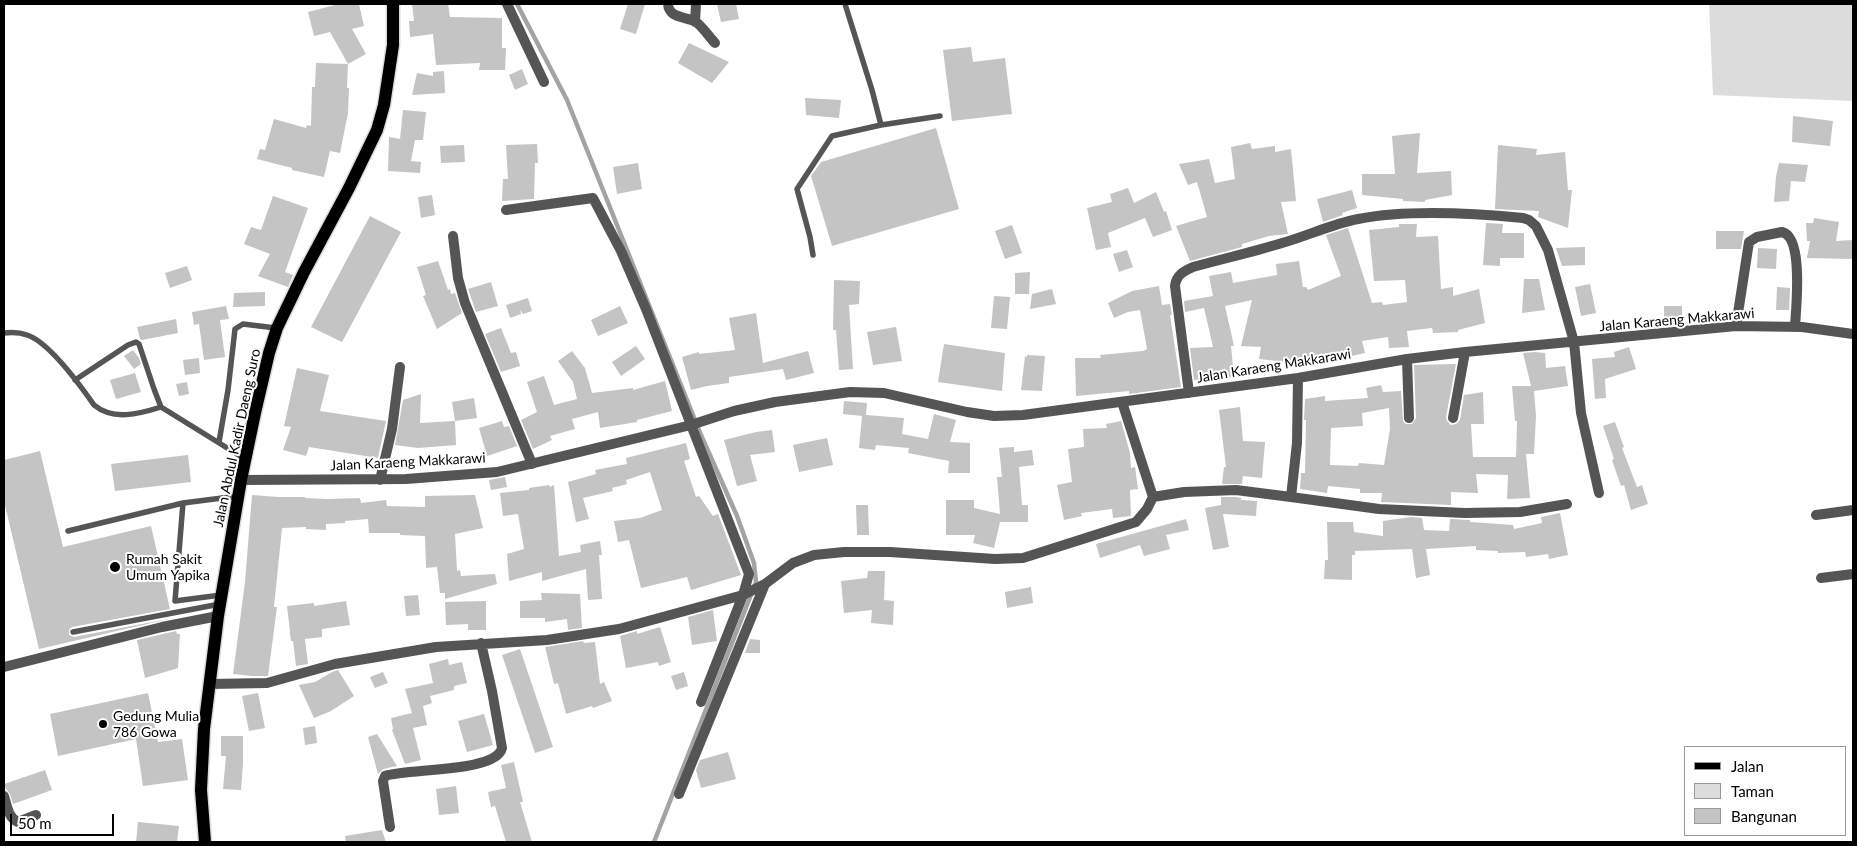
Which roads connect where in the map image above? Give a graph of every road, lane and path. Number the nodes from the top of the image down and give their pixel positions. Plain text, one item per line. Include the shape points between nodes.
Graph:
1 (393, 4) edge
2 (507, 4) edge
3 (668, 4) edge
4 (696, 4) edge
5 (845, 4) edge
6 (695, 22) junction
7 (715, 43) dead end
8 (544, 82) dead end
9 (940, 116) dead end
10 (881, 126) junction
11 (506, 210) dead end
12 (453, 236) dead end
13 (813, 255) dead end
14 (1736, 326) junction
15 (1795, 327) junction
16 (277, 328) junction
17 (4, 333) edge
18 (1853, 334) edge
19 (1574, 342) junction
20 (1465, 352) junction
21 (1407, 359) junction
22 (400, 367) dead end
23 (1298, 378) junction
24 (75, 380) junction
25 (1189, 393) junction
26 (1122, 402) junction
27 (162, 407) junction
28 (1408, 418) dead end
29 (1453, 418) dead end
30 (695, 423) junction
31 (219, 442) junction
32 (244, 459) junction
33 (532, 464) junction
34 (241, 480) junction
35 (380, 480) junction
36 (1599, 492) dead end
37 (238, 496) junction
38 (1153, 496) junction
39 (1291, 497) junction
40 (183, 504) junction
41 (1567, 504) dead end
42 (1853, 510) edge
43 (1816, 516) dead end
44 (68, 531) dead end
45 (1853, 574) edge
46 (1821, 578) dead end
47 (762, 585) junction
48 (746, 593) junction
49 (220, 605) junction
50 (73, 632) dead end
51 (481, 643) junction
52 (4, 667) edge
53 (210, 684) junction
54 (701, 702) dead end
55 (679, 794) dead end
56 (4, 796) edge
57 (36, 815) dead end
58 (390, 827) dead end
59 (205, 842) edge

1 - 16 main road, Jalan Abdul Kadir Daeng Suro via 394,45 377,130
2 - 8 street
3 - 6 street via 672,13
4 - 6 street
5 - 10 lane
6 - 7 street
9 - 10 lane
10 - 13 lane via 832,136 796,189
11 - 30 street via 594,198 621,251
12 - 33 street via 465,303
14 - 15 street, Jalan Karaeng Makkarawi
14 - 15 street via 1748,244 1757,237 1782,232 1791,238 1795,251
14 - 19 street, Jalan Karaeng Makkarawi
15 - 18 street, Jalan Karaeng Makkarawi
16 - 31 lane via 243,324 235,329
16 - 32 main road, Jalan Abdul Kadir Daeng Suro
17 - 24 lane via 28,335 39,342 52,352
19 - 20 street, Jalan Karaeng Makkarawi
19 - 25 street via 1548,250 1536,226 1529,220 1479,214 1380,215 1356,219 1183,271 1175,280 1175,286
19 - 36 street via 1581,413
20 - 21 street, Jalan Karaeng Makkarawi
20 - 29 street
21 - 23 street, Jalan Karaeng Makkarawi
21 - 28 street
22 - 35 street via 392,429
23 - 25 street, Jalan Karaeng Makkarawi
23 - 39 street via 1297,442
24 - 27 lane via 102,412 130,414
24 - 27 lane via 136,342
25 - 26 street, Jalan Karaeng Makkarawi
26 - 30 street, Jalan Karaeng Makkarawi via 994,416 909,397 866,392 775,402
26 - 38 street
27 - 31 lane
30 - 33 street, Jalan Karaeng Makkarawi
30 - 48 street via 749,574
31 - 32 lane
32 - 34 main road, Jalan Abdul Kadir Daeng Suro
33 - 35 street, Jalan Karaeng Makkarawi via 479,474
34 - 35 street, Jalan Karaeng Makkarawi
34 - 37 main road, Jalan Abdul Kadir Daeng Suro
37 - 40 lane
37 - 49 main road, Jalan Abdul Kadir Daeng Suro
38 - 39 street via 1236,490
38 - 47 street via 1136,522 1024,558 890,552 814,554 793,563
39 - 41 street via 1379,509 1479,513 1520,512
40 - 44 lane
40 - 49 lane via 175,600
42 - 43 street
45 - 46 street
47 - 48 street
47 - 55 street
48 - 51 street via 637,625 594,634
48 - 54 street
49 - 50 lane
49 - 52 street via 155,629
49 - 53 main road, Jalan Abdul Kadir Daeng Suro
51 - 53 street via 336,664 267,683
51 - 58 street via 501,753 466,766 385,776
53 - 59 main road, Jalan Abdul Kadir Daeng Suro via 202,754
56 - 57 street via 14,821

